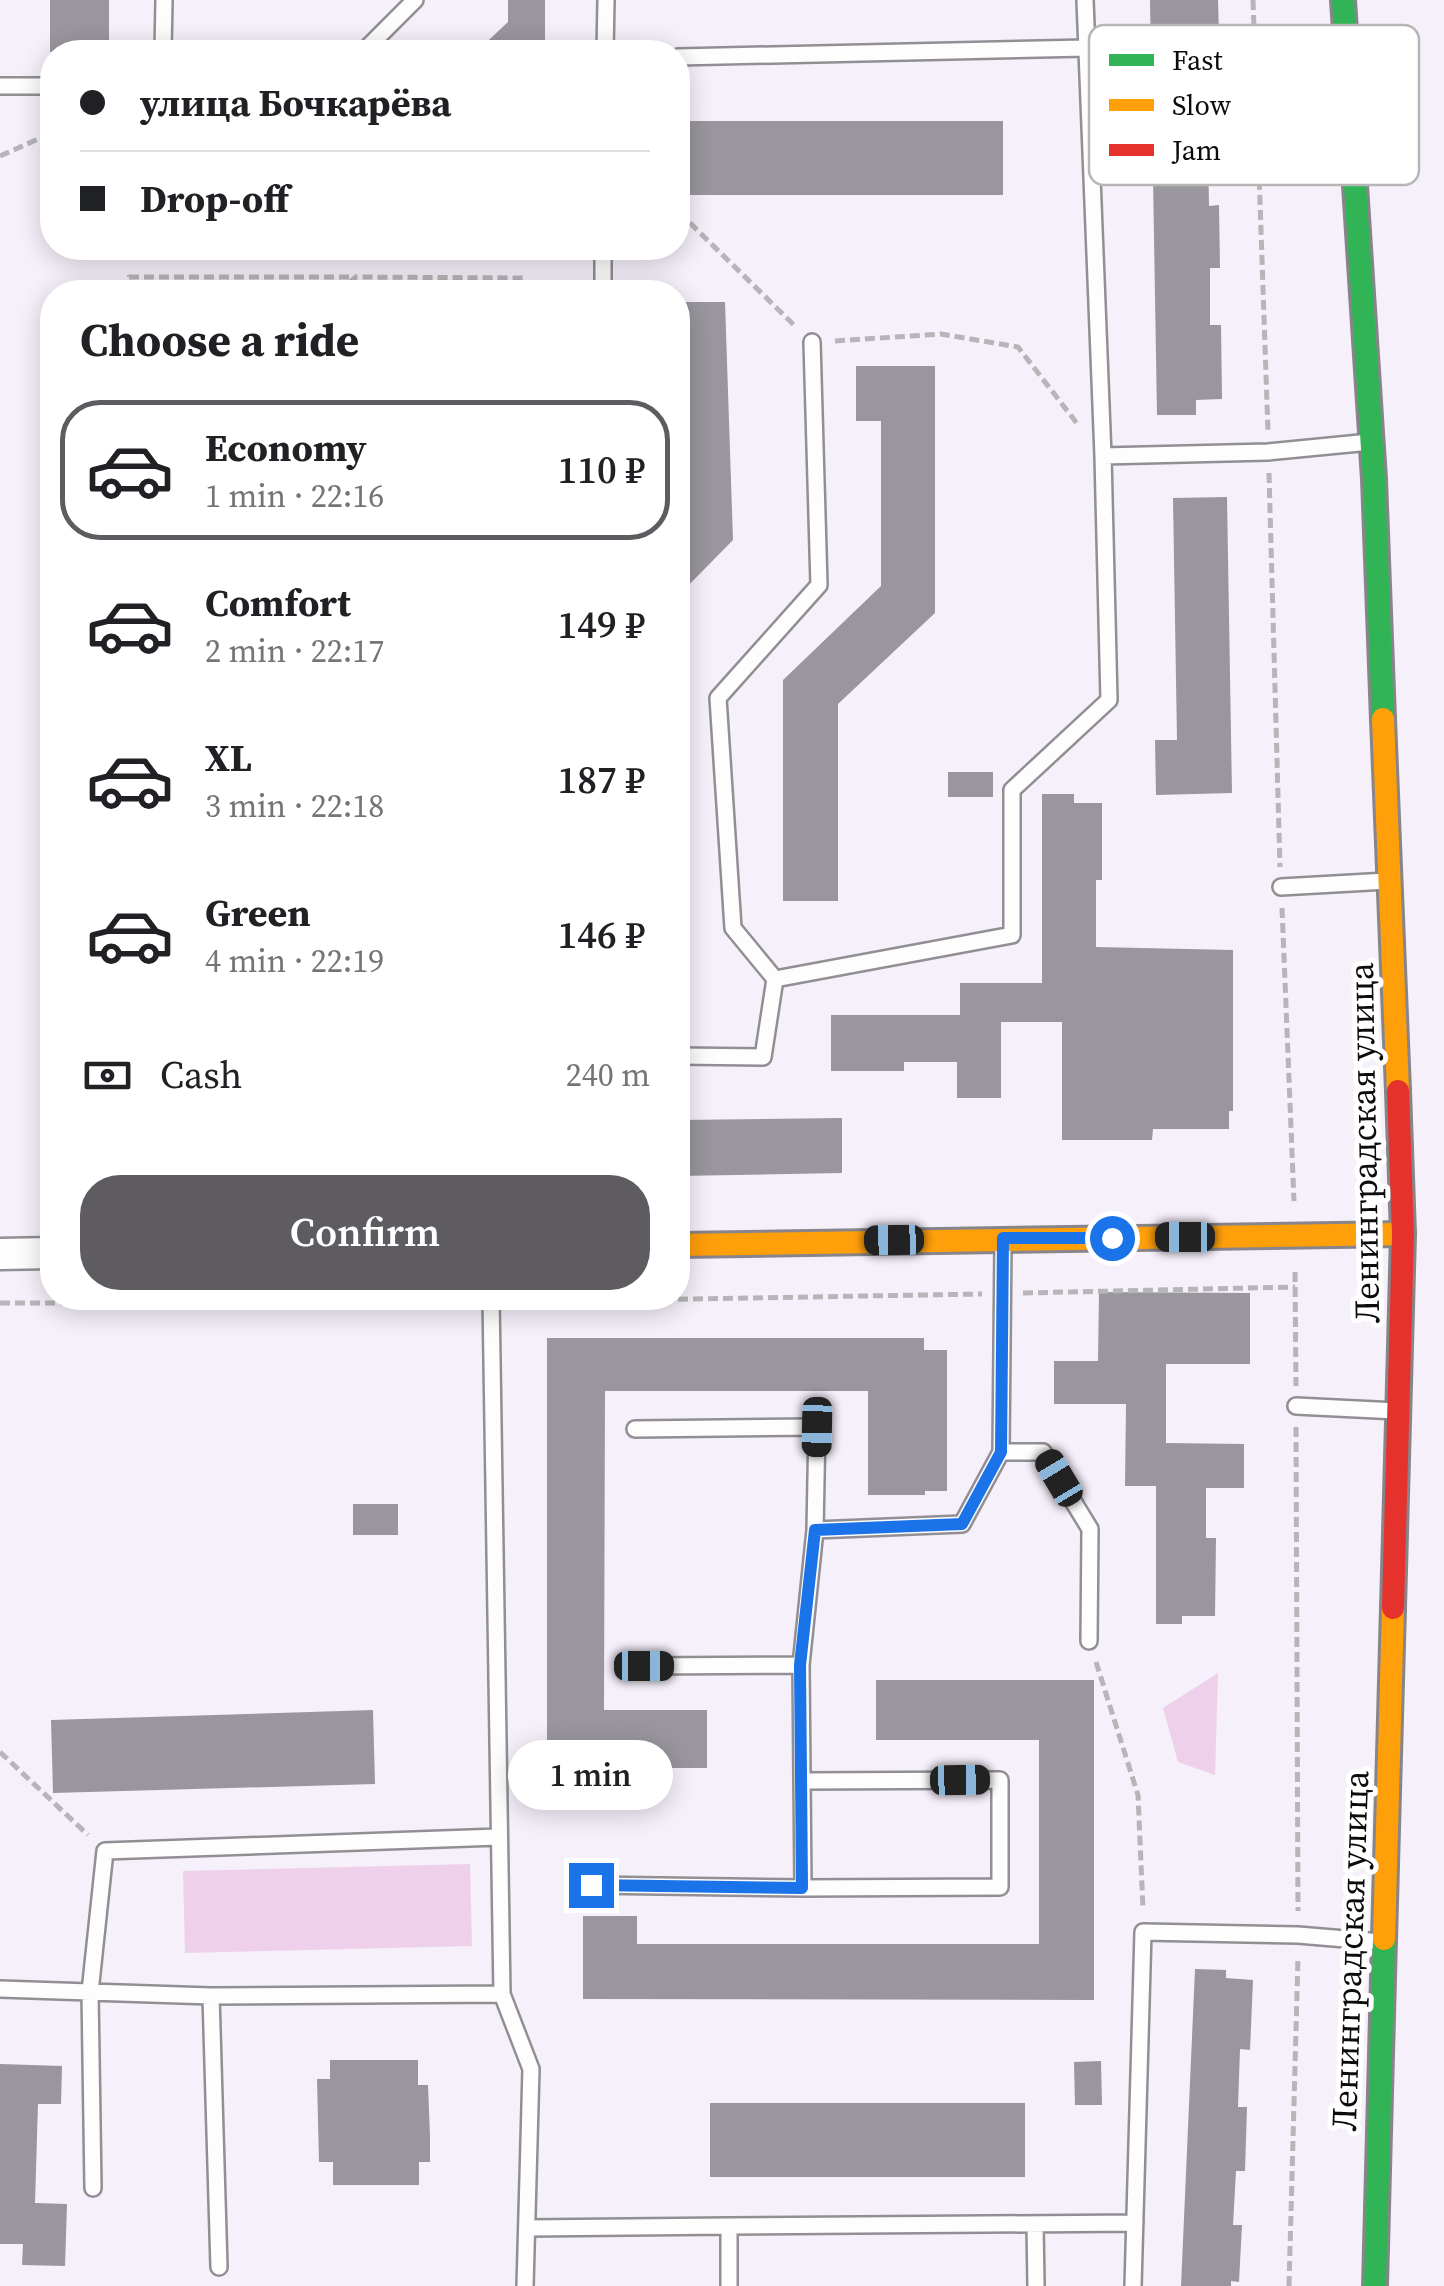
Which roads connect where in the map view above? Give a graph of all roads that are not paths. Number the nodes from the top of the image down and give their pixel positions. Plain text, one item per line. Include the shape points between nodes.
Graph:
1 (164, 0) edge
2 (414, 0) edge
3 (606, 0) edge
4 (1084, 0) edge
5 (1343, 0) edge
6 (1345, 25) edge
7 (163, 40) edge
8 (375, 40) edge
9 (605, 40) edge
10 (1086, 48) junction
11 (690, 57) edge
12 (0, 86) edge
13 (40, 86) edge
14 (1089, 120) edge
15 (1092, 185) edge
16 (1354, 185) edge
17 (812, 342) road end
18 (1370, 442) junction
19 (1103, 456) junction
20 (1393, 881) junction
21 (1281, 887) road end
22 (775, 979) junction
23 (690, 1056) edge
24 (1404, 1234) junction
25 (1003, 1238) junction
26 (690, 1245) edge
27 (40, 1252) edge
28 (0, 1254) edge
29 (492, 1310) edge
30 (1296, 1406) road end
31 (1401, 1411) junction
32 (635, 1429) dead end
33 (1001, 1452) junction
34 (815, 1530) junction
35 (1089, 1641) road end
36 (800, 1665) junction
37 (644, 1666) dead end
38 (802, 1781) junction
39 (498, 1837) junction
40 (591, 1885) dead end
41 (802, 1888) junction
42 (1385, 1942) junction
43 (0, 1989) edge
44 (90, 1992) junction
45 (502, 1994) junction
46 (211, 1996) junction
47 (93, 2188) dead end
48 (1036, 2224) junction
49 (1135, 2224) junction
50 (729, 2226) junction
51 (527, 2228) junction
52 (219, 2267) dead end
53 (526, 2286) edge
54 (729, 2286) edge
55 (1036, 2286) edge
56 (1133, 2286) edge
57 (1376, 2286) edge

1 - 7 lane
2 - 8 lane
3 - 9 lane
4 - 10 lane
5 - 6 street, Ленинградская улица
10 - 11 lane
10 - 14 lane
12 - 13 lane
15 - 19 lane
16 - 18 street, Ленинградская улица
17 - 22 lane via 819,586 718,698 733,928
18 - 19 lane
18 - 20 street, Ленинградская улица
19 - 22 lane via 1108,700 1012,790 1012,935
20 - 21 lane
20 - 24 street, Ленинградская улица
22 - 23 lane via 763,1057
24 - 25 street
24 - 31 street, Ленинградская улица
25 - 26 street
25 - 33 lane
27 - 28 street
29 - 39 lane
30 - 31 lane
31 - 42 street, Ленинградская улица
32 - 34 lane via 817,1427
33 - 34 lane via 962,1524
33 - 35 lane via 1043,1452 1090,1529
34 - 36 lane
36 - 37 lane
36 - 38 lane
38 - 41 lane
38 - 41 lane via 1000,1780 1000,1887
39 - 44 lane via 104,1850
39 - 45 lane
40 - 41 lane
42 - 49 lane via 1144,1932
42 - 57 street, Ленинградская улица
43 - 44 lane
44 - 46 lane
44 - 47 lane
45 - 46 lane
45 - 51 lane via 531,2069
46 - 52 lane
48 - 49 lane
48 - 50 lane
48 - 55 lane
49 - 56 lane
50 - 51 lane
50 - 54 lane
51 - 53 lane

